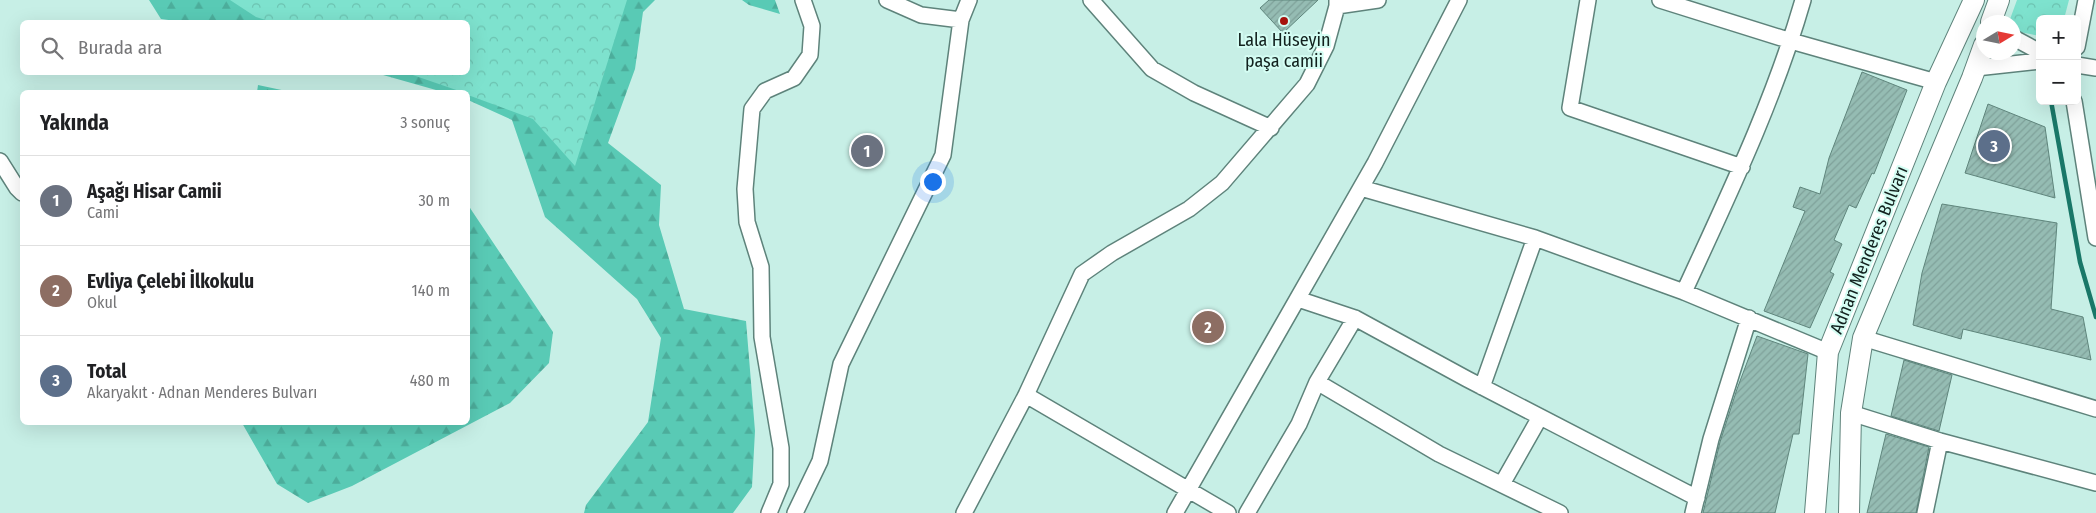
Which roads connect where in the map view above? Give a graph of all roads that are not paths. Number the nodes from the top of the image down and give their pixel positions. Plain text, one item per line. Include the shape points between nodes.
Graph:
1 (803, 0) edge
2 (887, 0) edge
3 (969, 0) edge
4 (1091, 0) edge
5 (1378, 0) edge
6 (1459, 0) edge
7 (1588, 0) edge
8 (1660, 0) edge
9 (1803, 0) edge
10 (1974, 0) edge
11 (2000, 0) edge
12 (2086, 0) edge
13 (1337, 3) edge
14 (1994, 15) edge
15 (961, 20) junction
16 (2081, 26) edge
17 (1791, 42) junction
18 (2021, 42) edge
19 (2036, 50) edge
20 (1979, 60) edge
21 (2036, 61) edge
22 (2081, 66) edge
23 (1976, 68) junction
24 (2096, 68) edge
25 (1936, 82) junction
26 (2075, 105) edge
27 (1271, 128) junction
28 (0, 161) edge
29 (1742, 167) junction
30 (1361, 188) junction
31 (20, 191) edge
32 (1536, 238) junction
33 (2096, 238) edge
34 (1684, 292) junction
35 (1298, 299) junction
36 (1355, 318) junction
37 (1749, 318) junction
38 (1863, 338) junction
39 (1828, 352) junction
40 (1317, 382) junction
41 (1482, 387) junction
42 (1026, 395) junction
43 (2096, 409) edge
44 (1851, 413) junction
45 (1540, 417) junction
46 (1940, 441) junction
47 (2096, 483) edge
48 (1502, 484) junction
49 (1187, 490) junction
50 (1697, 498) junction
51 (769, 513) edge
52 (795, 513) edge
53 (964, 513) edge
54 (1174, 513) edge
55 (1228, 513) edge
56 (1247, 513) edge
57 (1560, 513) edge
58 (1693, 513) edge
59 (1815, 513) edge
60 (1849, 513) edge
61 (1925, 513) edge

1 - 51 street via 812,26 810,55 794,78 765,90 752,109 745,189 748,222 761,267 762,337 781,448 781,484
2 - 15 street via 920,15
3 - 15 street
4 - 27 street via 1152,69 1194,93
5 - 13 street
6 - 30 street
7 - 29 street via 1570,108
8 - 17 street
9 - 17 street
10 - 25 main road, Adnan Menderes Bulvarı
11 - 14 main road
12 - 16 street
13 - 27 street via 1326,46 1307,84
15 - 52 street via 943,155 841,364 820,461
17 - 25 street
17 - 29 street
18 - 19 street
20 - 23 main road, Adnan Menderes Bulvarı
21 - 23 street
22 - 24 street
23 - 38 main road, Adnan Menderes Bulvarı
25 - 39 main road, Adnan Menderes Bulvarı
26 - 33 street
27 - 42 street via 1222,183 1189,209 1082,274
28 - 31 street
29 - 34 street
30 - 32 street
30 - 35 street
32 - 34 street
32 - 41 street
34 - 37 street
35 - 36 street
35 - 49 street
36 - 40 street
36 - 41 street
37 - 39 street
37 - 50 street via 1711,440
38 - 43 street
38 - 44 main road, Adnan Menderes Bulvarı
39 - 59 main road, Adnan Menderes Bulvarı
40 - 48 street via 1439,454
40 - 56 street via 1299,424
41 - 45 street
42 - 49 street
42 - 53 street
44 - 46 street
44 - 60 main road, Adnan Menderes Bulvarı
45 - 48 street
45 - 50 street
46 - 47 street
46 - 61 street
48 - 57 street
49 - 54 street
49 - 55 street
50 - 58 street

